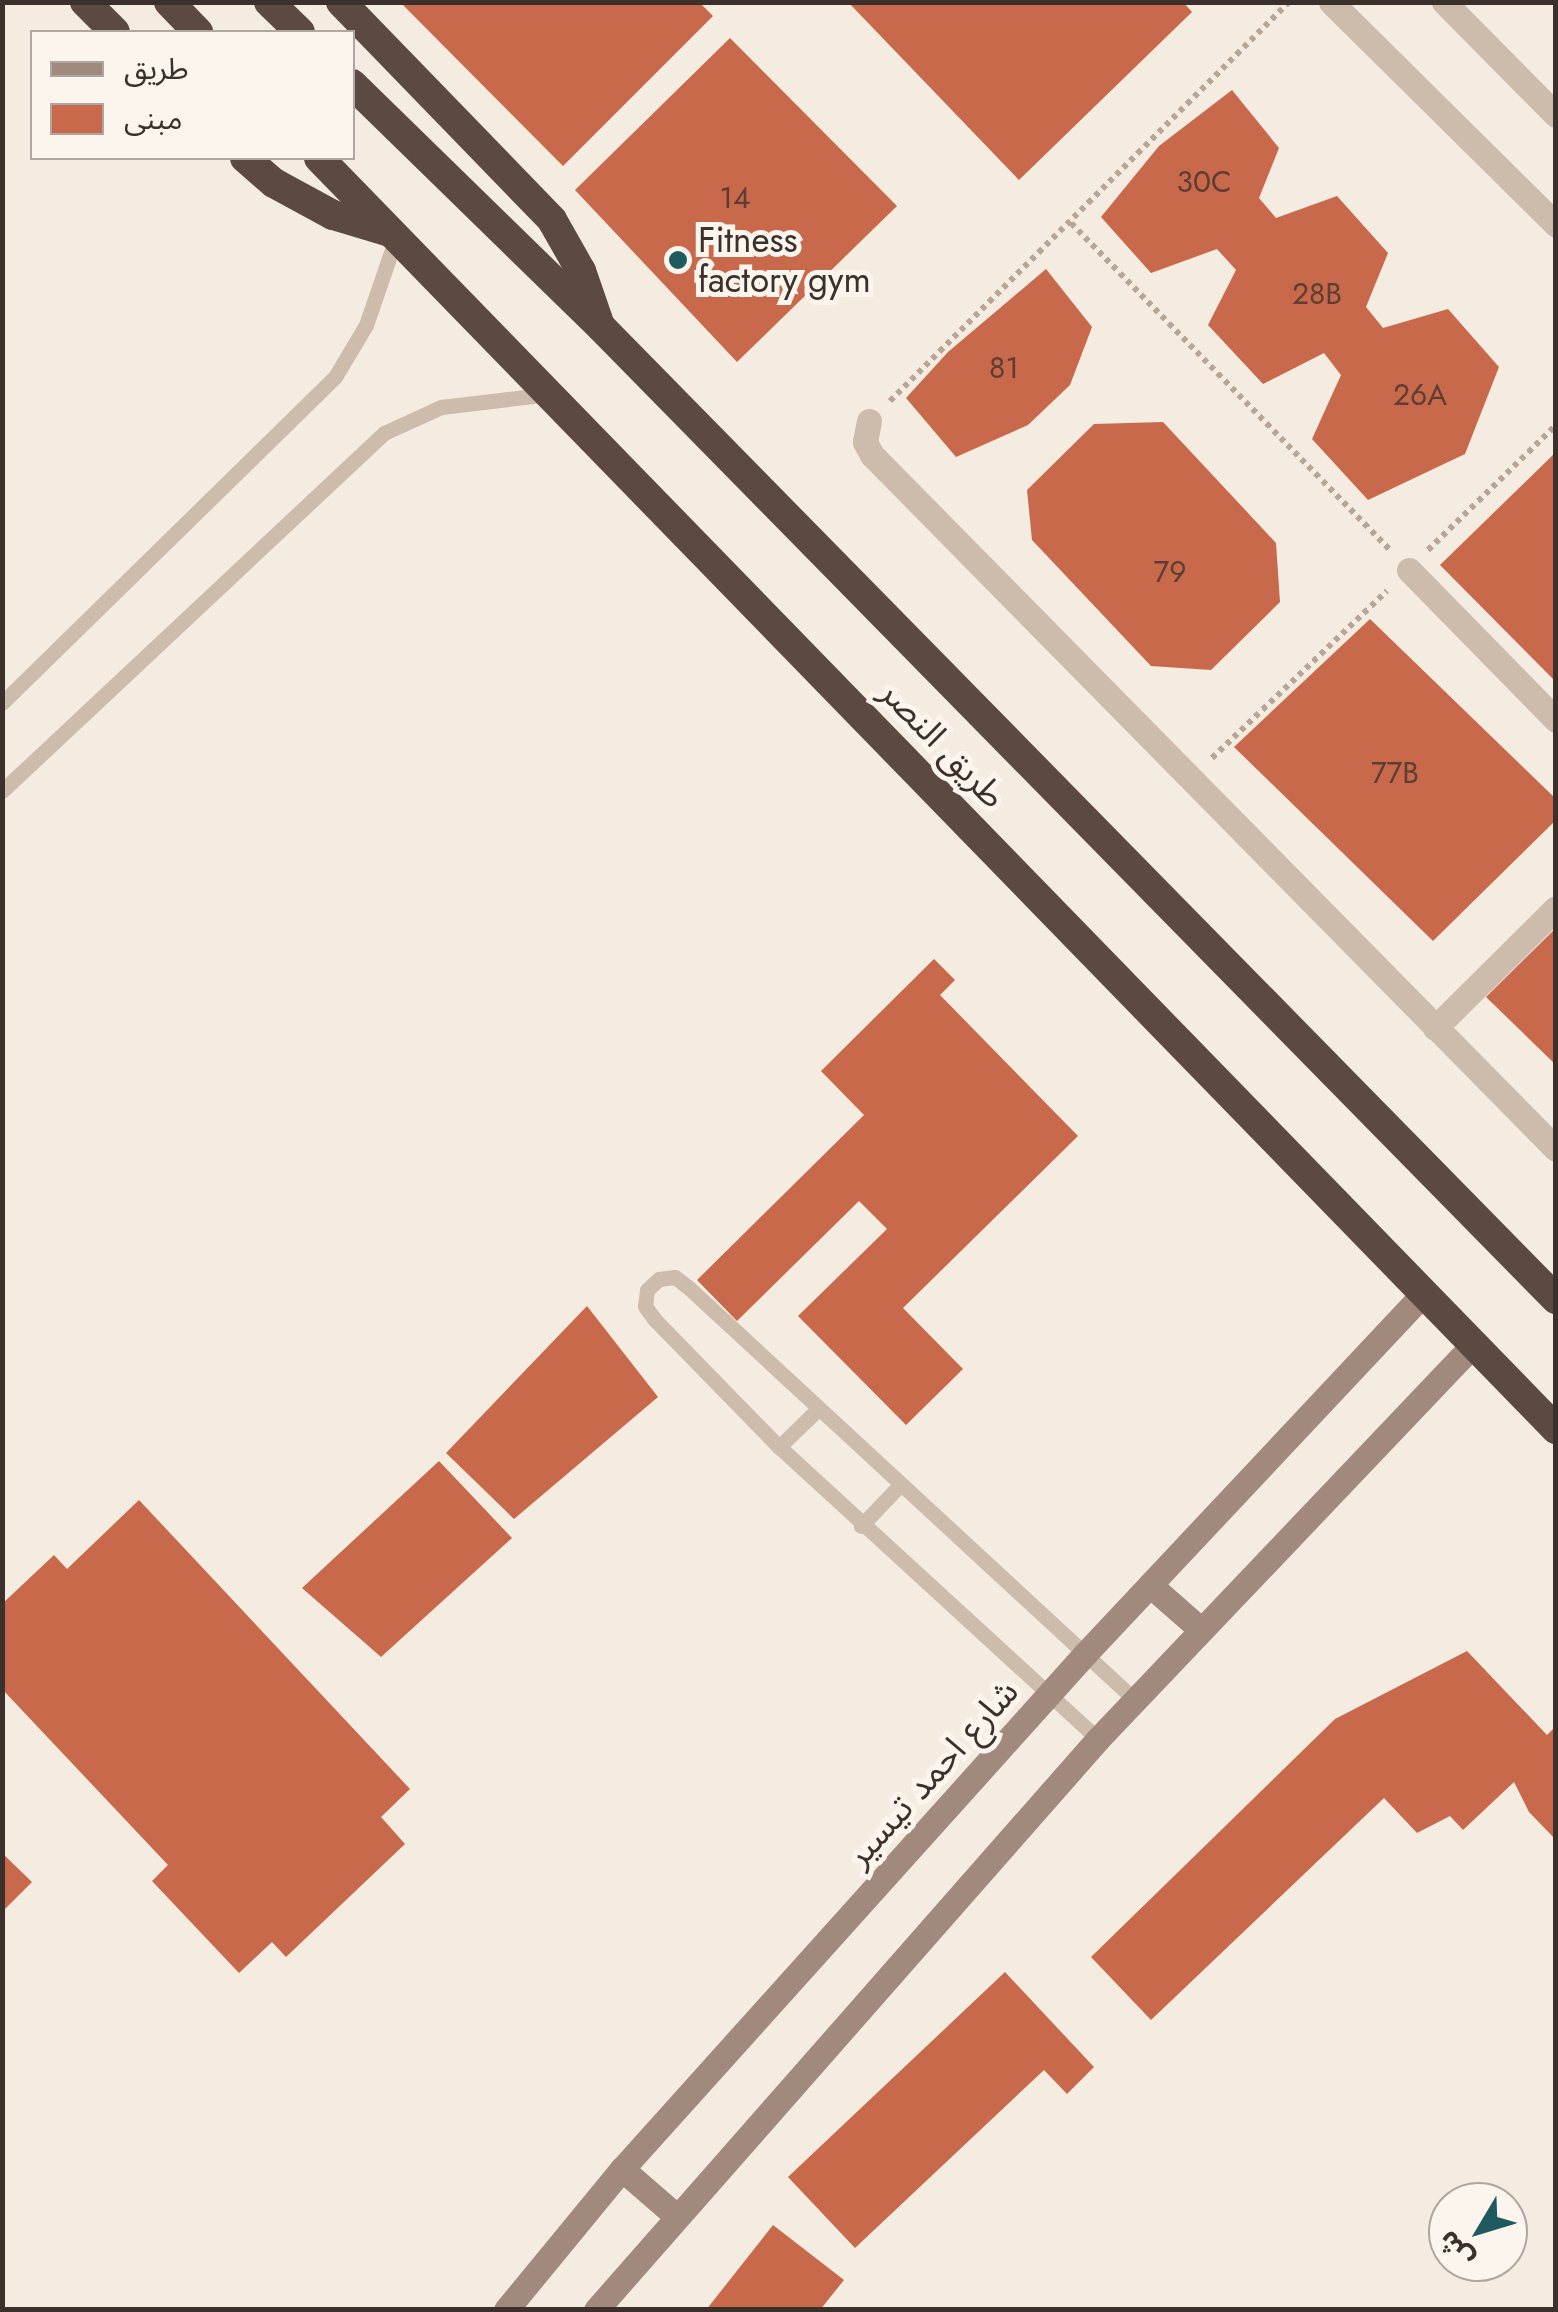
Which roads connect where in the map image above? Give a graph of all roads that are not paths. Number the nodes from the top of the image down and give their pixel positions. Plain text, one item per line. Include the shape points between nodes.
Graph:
1 (85, 2) edge
2 (169, 2) edge
3 (269, 2) edge
4 (342, 2) edge
5 (1332, 2) edge
6 (1444, 2) edge
7 (113, 30) edge
8 (196, 30) edge
9 (298, 30) edge
10 (355, 87) edge
11 (1556, 115) edge
12 (246, 160) edge
13 (321, 160) edge
14 (1556, 225) edge
15 (398, 234) junction
16 (601, 327) junction
17 (552, 394) junction
18 (870, 421) road end
19 (1409, 570) road end
20 (2, 703) edge
21 (1556, 720) edge
22 (2, 792) edge
23 (1556, 908) edge
24 (1435, 1028) junction
25 (1556, 1149) edge
26 (1423, 1294) junction
27 (1556, 1299) edge
28 (1473, 1345) junction
29 (818, 1409) junction
30 (1556, 1429) edge
31 (779, 1447) junction
32 (899, 1486) junction
33 (860, 1526) junction
34 (1150, 1584) junction
35 (1200, 1628) junction
36 (1086, 1654) junction
37 (1048, 1696) junction
38 (1135, 1700) junction
39 (1098, 1740) junction
40 (622, 2169) junction
41 (674, 2214) junction
42 (506, 2310) edge
43 (596, 2310) edge

1 - 7 highway
2 - 8 highway
3 - 9 highway
4 - 16 highway, طريق النصر via 552,220 581,271
5 - 14 street
6 - 11 street
10 - 16 highway
12 - 15 highway, طريق النصر via 333,215
13 - 15 highway
15 - 17 highway, طريق النصر
15 - 20 lane via 366,325 335,377
16 - 27 highway, طريق النصر
17 - 22 lane via 441,407 384,434
17 - 26 highway, طريق النصر
18 - 24 street via 865,442 872,456
19 - 21 street
23 - 24 street
24 - 25 street
26 - 28 highway, طريق النصر
26 - 34 street, شارع احمد تيسير
28 - 30 highway, طريق النصر
28 - 35 street
29 - 31 lane
29 - 31 lane via 675,1277 647,1290 645,1306 654,1320
29 - 32 lane
31 - 33 lane
32 - 33 lane
32 - 36 lane
33 - 37 lane
34 - 35 street
34 - 36 street, شارع احمد تيسير
35 - 38 street
36 - 37 street, شارع احمد تيسير
36 - 38 lane
37 - 39 lane
37 - 40 street, شارع احمد تيسير
38 - 39 street
39 - 41 street
40 - 41 street
40 - 42 street, شارع احمد تيسير
41 - 43 street

